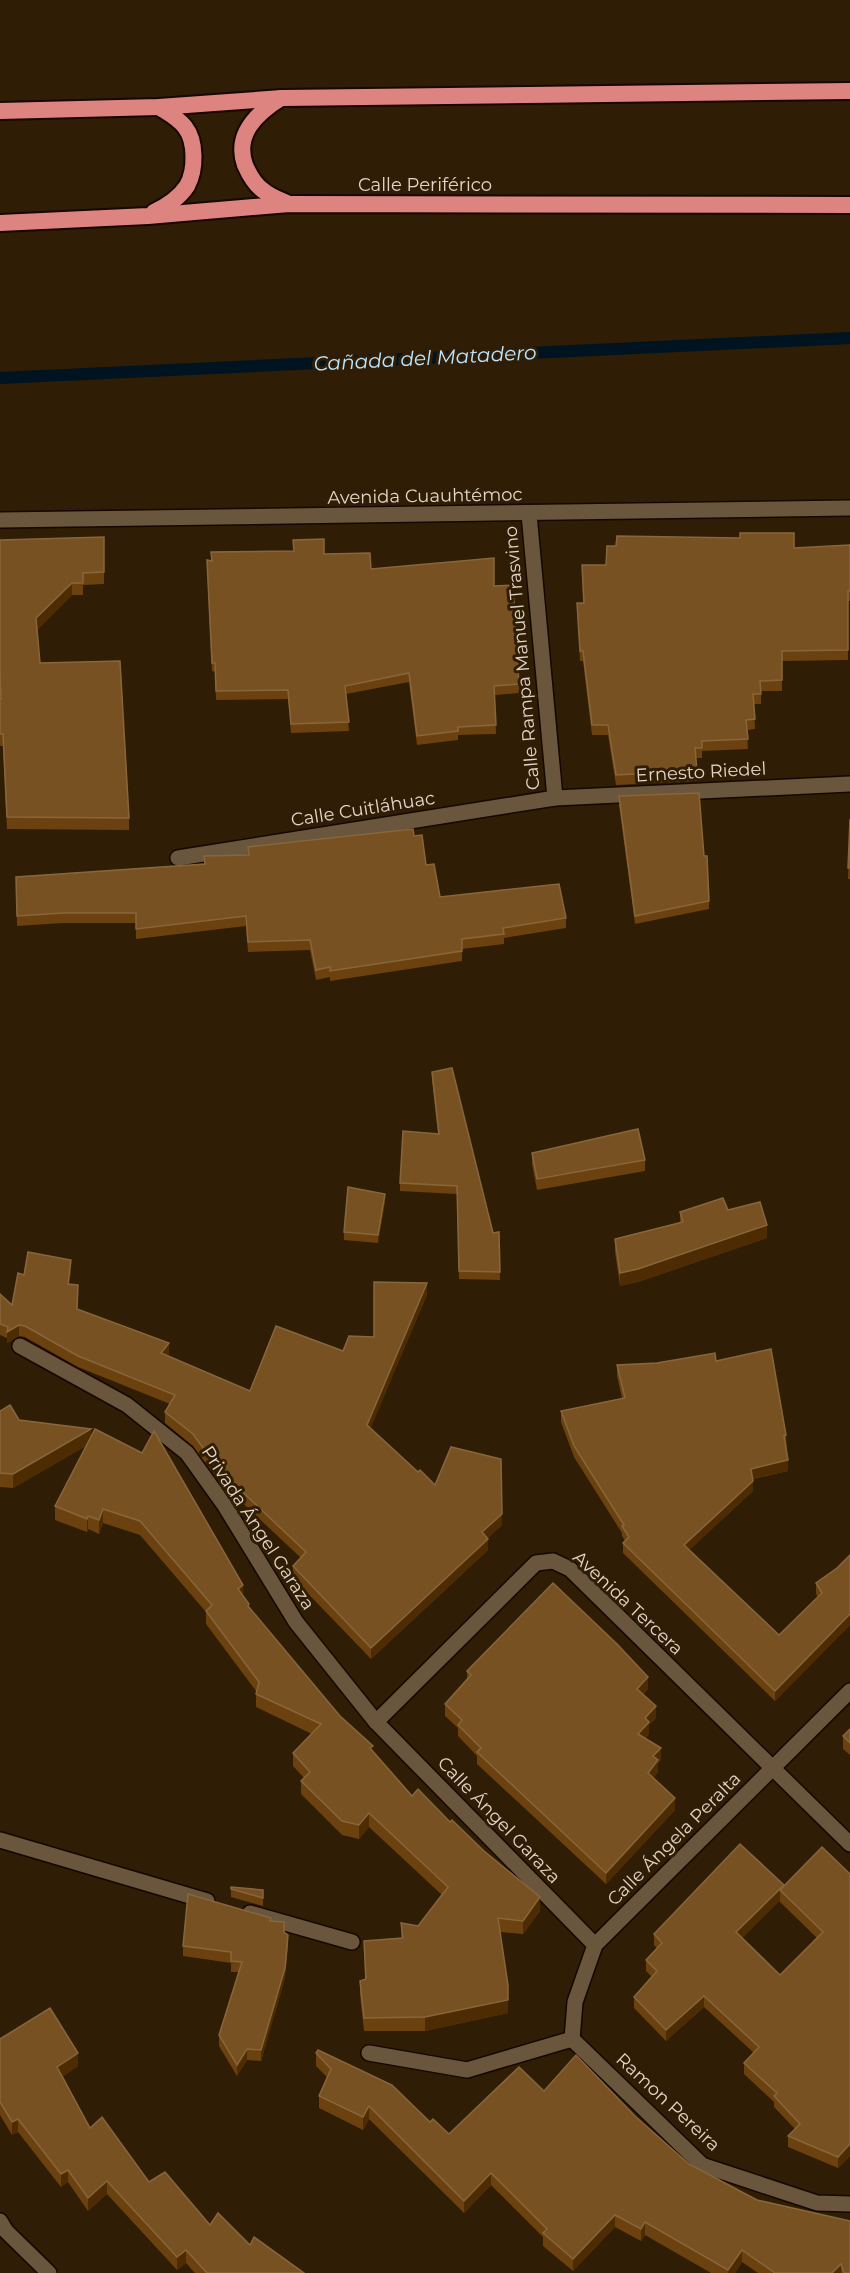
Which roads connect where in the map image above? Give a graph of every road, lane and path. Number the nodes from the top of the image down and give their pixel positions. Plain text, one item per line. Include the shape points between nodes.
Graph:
1 (850, 91) edge
2 (282, 98) junction
3 (159, 107) junction
4 (0, 111) edge
5 (289, 204) junction
6 (850, 205) edge
7 (148, 216) junction
8 (0, 223) edge
9 (850, 508) edge
10 (529, 514) junction
11 (0, 520) edge
12 (850, 784) edge
13 (555, 798) junction
14 (178, 858) dead end
15 (20, 1346) dead end
16 (850, 1691) edge
17 (376, 1722) junction
18 (772, 1769) junction
19 (0, 1840) edge
20 (850, 1844) edge
21 (219, 1904) edge
22 (241, 1911) edge
23 (352, 1942) dead end
24 (595, 1945) junction
25 (572, 2039) junction
26 (369, 2053) dead end
27 (850, 2204) edge
28 (2, 2229) edge
29 (49, 2273) edge

1 - 2 highway
2 - 3 highway
2 - 5 highway via 251,122 242,141 242,156 248,173 263,191
3 - 4 highway
3 - 7 highway via 186,128 193,147 192,166 188,184 176,199
5 - 6 highway, Calle Periférico
5 - 7 highway, Calle Periférico
7 - 8 highway, Calle Periférico
9 - 10 street, Avenida Cuauhtémoc
10 - 11 street, Avenida Cuauhtémoc
10 - 13 street, Calle Rampa Manuel Trasvino
12 - 13 street, Ernesto Riedel
13 - 14 street, Calle Cuitláhuac
15 - 17 street, Privada Ángel Garaza via 127,1405 187,1453 225,1506 296,1622
16 - 18 street, Calle Ángela Peralta
17 - 18 street, Avenida Tercera via 536,1563 553,1561 570,1569
17 - 24 street, Calle Ángel Garaza
18 - 20 street, Avenida Tercera
18 - 24 street, Calle Ángela Peralta
19 - 21 street
22 - 23 street
24 - 25 street, Calle Ángela Peralta via 574,2002
25 - 26 street via 467,2070
25 - 27 street, Ramon Pereira via 702,2165 817,2203
28 - 29 street

